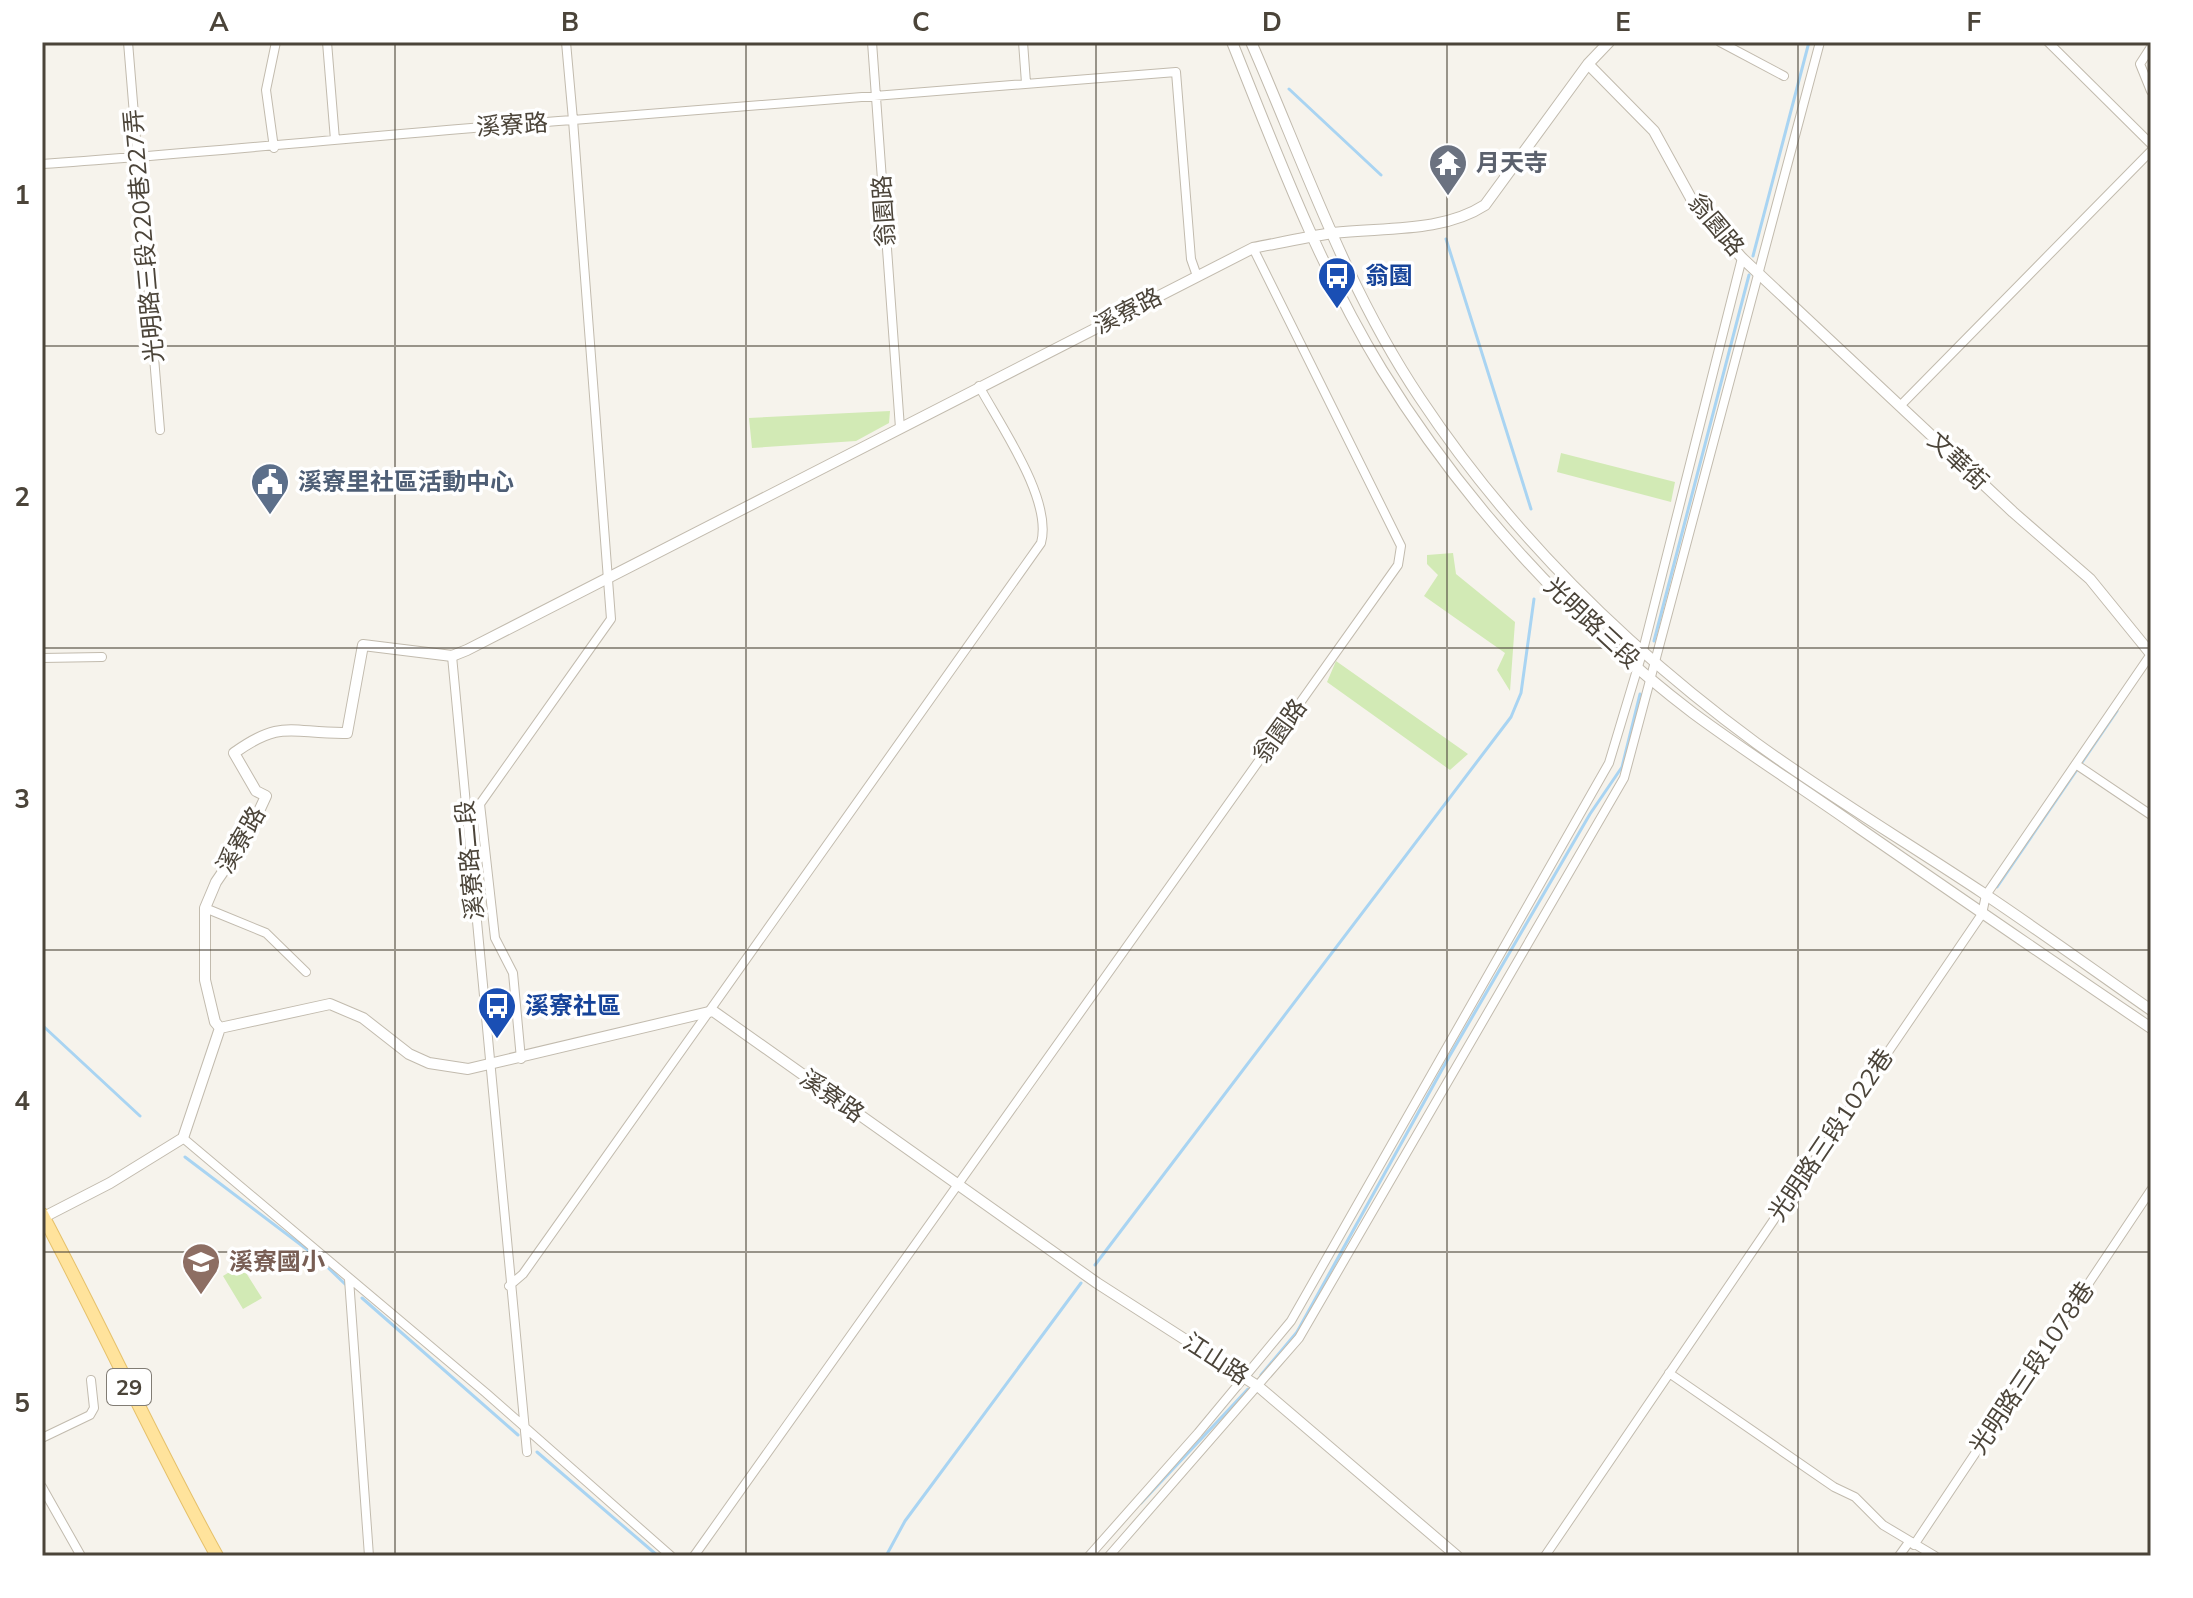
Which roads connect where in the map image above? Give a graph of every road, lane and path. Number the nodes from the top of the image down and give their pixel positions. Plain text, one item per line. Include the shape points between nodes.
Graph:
1 (128, 42) edge
2 (276, 42) edge
3 (327, 42) edge
4 (566, 42) edge
5 (872, 42) edge
6 (1023, 42) edge
7 (1232, 42) edge
8 (1251, 42) edge
9 (1609, 42) edge
10 (1720, 42) edge
11 (1820, 42) edge
12 (2048, 42) edge
13 (2151, 47) edge
14 (1588, 64) junction
15 (1784, 76) dead end
16 (1026, 83) junction
17 (2151, 91) edge
18 (876, 95) junction
19 (573, 120) junction
20 (335, 140) junction
21 (2151, 144) edge
22 (274, 148) junction
23 (2151, 151) edge
24 (137, 157) junction
25 (42, 164) edge
26 (1329, 234) junction
27 (1312, 238) junction
28 (1253, 248) junction
29 (1742, 258) junction
30 (1760, 272) junction
31 (1197, 276) junction
32 (979, 386) junction
33 (1900, 406) junction
34 (900, 428) junction
35 (160, 430) dead end
36 (610, 578) junction
37 (1643, 650) junction
38 (2151, 654) edge
39 (452, 656) junction
40 (102, 657) dead end
41 (42, 658) edge
42 (1656, 662) junction
43 (1638, 666) junction
44 (1652, 678) junction
45 (2079, 767) junction
46 (2151, 815) edge
47 (1986, 895) junction
48 (205, 908) junction
49 (1982, 914) junction
50 (306, 972) dead end
51 (2151, 1010) edge
52 (713, 1011) junction
53 (220, 1028) junction
54 (2151, 1028) edge
55 (521, 1059) junction
56 (493, 1064) junction
57 (183, 1138) junction
58 (957, 1184) junction
59 (2151, 1190) edge
60 (43, 1215) edge
61 (349, 1279) junction
62 (509, 1286) junction
63 (1669, 1373) junction
64 (1245, 1378) junction
65 (91, 1380) dead end
66 (1259, 1387) junction
67 (525, 1428) junction
68 (42, 1438) edge
69 (527, 1452) dead end
70 (42, 1487) edge
71 (1912, 1544) junction
72 (81, 1556) edge
73 (217, 1556) edge
74 (369, 1556) edge
75 (671, 1556) edge
76 (694, 1556) edge
77 (1089, 1556) edge
78 (1109, 1556) edge
79 (1457, 1556) edge
80 (1545, 1556) edge
81 (1899, 1556) edge
82 (1935, 1556) edge

1 - 24 street, 光明路三段220巷227弄
2 - 22 street via 266,90
3 - 20 street
4 - 19 street
5 - 18 street, 翁園路
6 - 16 street
7 - 27 street, 光明路三段
8 - 26 street, 光明路三段
9 - 14 street
10 - 15 street
11 - 30 street, 翁園路
12 - 21 street
13 - 17 street via 2140,64
14 - 26 street via 1485,205 1447,223
14 - 29 street, 翁園路 via 1654,131 1693,202
16 - 18 street
16 - 31 street via 1176,72 1191,259
18 - 19 street
18 - 34 street, 翁園路
19 - 20 street, 溪寮路
19 - 36 street, 溪寮路
20 - 22 street, 溪寮路
22 - 24 street, 溪寮路
23 - 33 street
24 - 25 street, 溪寮路
24 - 35 street, 光明路三段220巷227弄
26 - 27 street, 溪寮路
26 - 37 street, 光明路三段 via 1420,399 1482,483 1544,556
27 - 28 street, 溪寮路
27 - 43 street, 光明路三段 via 1382,370 1459,480 1533,568
28 - 31 street, 溪寮路
28 - 58 street, 翁園路 via 1401,546 1398,565
29 - 30 street, 翁園路
29 - 37 street
30 - 33 street, 文華街
30 - 42 street
31 - 32 street, 溪寮路
32 - 34 street, 溪寮路
32 - 52 street via 1035,494 1043,518 1041,543
33 - 38 street, 文華街 via 2090,579
34 - 36 street, 溪寮路
36 - 39 street, 溪寮路
36 - 55 street, 溪寮路 via 607,630 480,804 495,938 513,973
37 - 42 street, 光明路三段
37 - 43 street
38 - 45 street
39 - 48 street, 溪寮路 via 363,645 347,733 281,728 259,735 234,753 256,791 266,796
39 - 56 street, 溪寮路二段
40 - 41 street
42 - 44 street
42 - 47 street, 光明路三段 via 1757,743
43 - 44 street, 光明路三段
43 - 64 street via 1609,763 1291,1321
44 - 49 street, 光明路三段 via 1692,712
44 - 66 street via 1624,778 1345,1264 1299,1338
45 - 46 street
45 - 47 street
47 - 49 street, 光明路三段1022巷
47 - 51 street, 光明路三段
48 - 50 street via 266,933
48 - 53 street, 溪寮路 via 205,980
49 - 54 street, 光明路三段
49 - 63 street, 光明路三段1022巷
52 - 55 street
52 - 58 street, 溪寮路
52 - 62 street via 532,1262
53 - 56 street via 330,1004 363,1018 429,1063 468,1069
53 - 57 street
55 - 56 street
56 - 62 street, 溪寮路二段 via 490,1082
57 - 60 street via 110,1183
57 - 61 street
58 - 64 street, 江山路
58 - 76 street, 翁園路
59 - 71 street, 光明路三段1078巷
60 - 73 main road, 29
61 - 67 street
61 - 74 street
62 - 67 street, 溪寮路二段
63 - 71 street via 1855,1497
63 - 80 street, 光明路三段1022巷
64 - 66 street, 江山路
64 - 77 street
65 - 68 street via 90,1415
66 - 78 street
66 - 79 street, 江山路
67 - 69 street, 溪寮路二段
67 - 75 street
70 - 72 street
71 - 81 street, 光明路三段1078巷
71 - 82 street

